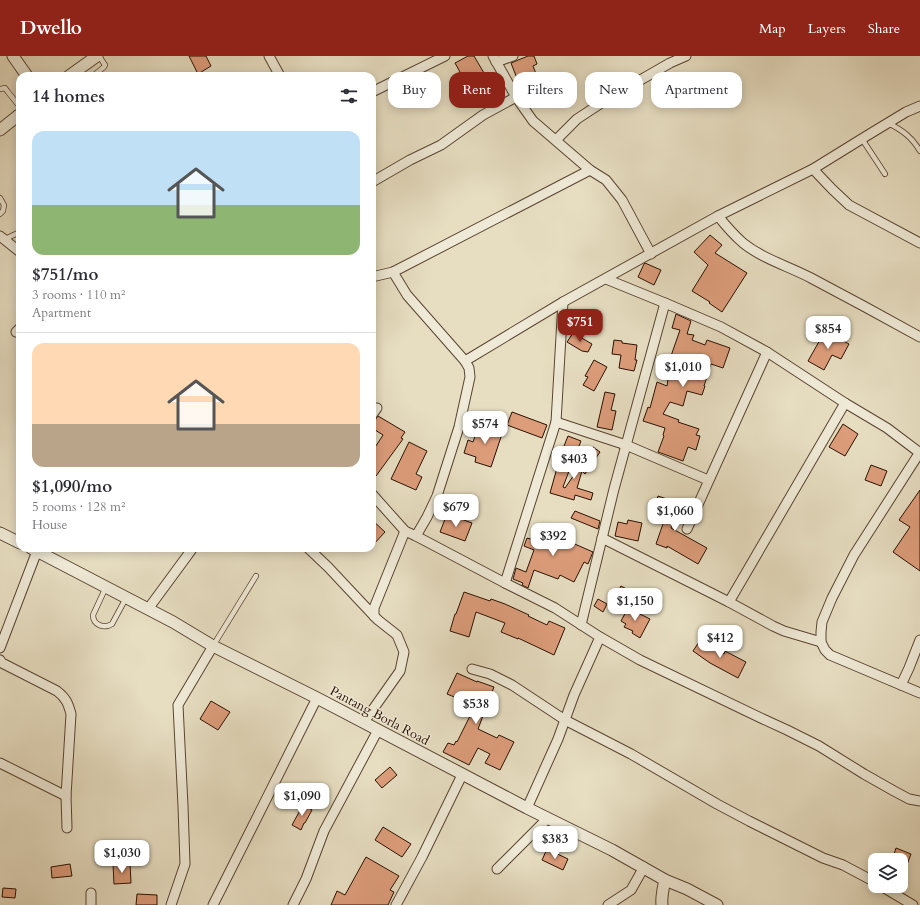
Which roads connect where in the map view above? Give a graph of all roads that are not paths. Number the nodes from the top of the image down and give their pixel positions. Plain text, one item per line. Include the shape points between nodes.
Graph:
1 (13, 56) edge
2 (98, 56) edge
3 (269, 56) edge
4 (445, 56) edge
5 (513, 56) edge
6 (686, 56) edge
7 (494, 59) edge
8 (24, 72) edge
9 (75, 72) edge
10 (98, 72) edge
11 (278, 72) edge
12 (0, 89) edge
13 (376, 90) edge
14 (513, 91) edge
15 (513, 98) edge
16 (16, 102) edge
17 (920, 106) edge
18 (524, 108) edge
19 (16, 117) edge
20 (888, 123) junction
21 (0, 130) edge
22 (862, 139) junction
23 (556, 140) junction
24 (920, 151) edge
25 (813, 169) junction
26 (590, 170) junction
27 (885, 174) dead end
28 (376, 180) edge
29 (0, 198) edge
30 (0, 214) edge
31 (718, 216) junction
32 (16, 233) edge
33 (2, 238) edge
34 (920, 242) edge
35 (16, 249) edge
36 (651, 254) junction
37 (393, 272) junction
38 (376, 276) edge
39 (606, 279) junction
40 (563, 302) junction
41 (665, 303) junction
42 (920, 337) edge
43 (767, 352) junction
44 (465, 361) junction
45 (845, 403) junction
46 (556, 422) junction
47 (626, 445) junction
48 (920, 453) edge
49 (708, 480) junction
50 (376, 498) edge
51 (687, 529) dead end
52 (405, 531) junction
53 (0, 533) edge
54 (416, 536) junction
55 (602, 538) junction
56 (16, 541) edge
57 (33, 552) edge
58 (40, 552) edge
59 (189, 552) edge
60 (312, 552) edge
61 (256, 576) dead end
62 (504, 584) junction
63 (106, 587) junction
64 (126, 598) junction
65 (729, 602) junction
66 (148, 609) junction
67 (374, 616) junction
68 (581, 625) junction
69 (600, 637) junction
70 (920, 640) edge
71 (821, 642) junction
72 (213, 646) junction
73 (0, 648) edge
74 (0, 660) edge
75 (472, 669) dead end
76 (901, 685) junction
77 (920, 693) edge
78 (317, 698) junction
79 (565, 720) junction
80 (364, 722) junction
81 (378, 730) junction
82 (0, 763) edge
83 (462, 775) junction
84 (66, 796) junction
85 (920, 801) edge
86 (527, 808) junction
87 (548, 818) junction
88 (67, 828) dead end
89 (644, 867) junction
90 (497, 869) dead end
91 (868, 878) edge
92 (665, 880) junction
93 (91, 893) dead end
94 (892, 893) edge
95 (173, 904) edge
96 (91, 905) edge
97 (213, 905) edge
98 (293, 905) edge
99 (396, 905) edge
100 (608, 905) edge
101 (662, 905) edge
102 (717, 905) edge
103 (912, 905) edge

1 - 8 street
2 - 9 street
2 - 10 lane via 104,67
3 - 11 street
4 - 13 street
5 - 7 street
6 - 23 street via 602,102 577,119
7 - 14 street
12 - 16 lane via 5,88
15 - 28 street via 441,145
17 - 20 street
18 - 23 street via 533,121
19 - 21 street
20 - 22 street
20 - 24 lane via 911,138
22 - 25 street
22 - 27 lane
23 - 26 street
25 - 31 street
25 - 34 street via 849,205
26 - 36 street via 606,180 622,200
26 - 37 street
29 - 30 lane via 4,205
31 - 36 street
31 - 42 street via 744,243 758,252
32 - 33 lane
33 - 35 street
36 - 39 street
37 - 38 street
37 - 44 street via 407,295
39 - 40 street
39 - 41 street
40 - 44 street
40 - 46 street
41 - 43 street via 721,327
41 - 47 street
43 - 45 street
43 - 49 street
44 - 54 street via 470,377 459,427 437,496
45 - 48 street via 887,428
45 - 65 street
46 - 47 street
46 - 62 street
47 - 49 street
47 - 55 street
48 - 71 street via 854,555 822,622
49 - 51 street
50 - 52 street
52 - 54 street
52 - 67 street via 374,608
53 - 56 street
54 - 62 street
55 - 65 street
55 - 68 street
57 - 73 street
58 - 63 street, Pantang Borla Road
59 - 66 street
60 - 67 street
61 - 72 lane
62 - 68 street via 555,608
63 - 64 street, Pantang Borla Road
63 - 64 lane via 93,615 95,623 109,627
64 - 66 street, Pantang Borla Road
65 - 71 street via 778,628
66 - 72 street, Pantang Borla Road
67 - 80 street via 397,635 404,652 400,671
68 - 69 street
69 - 79 street
69 - 85 street via 652,666 819,746 909,799
70 - 76 street
71 - 76 street via 830,655
72 - 78 street, Pantang Borla Road
72 - 95 street via 178,705 185,864
74 - 84 street via 57,691 68,705 71,714
75 - 79 street via 490,674 512,685
76 - 77 street
78 - 80 street, Pantang Borla Road
78 - 97 street
79 - 86 street
79 - 91 street via 749,821
80 - 81 street, Pantang Borla Road
81 - 83 street, Pantang Borla Road
81 - 98 street via 324,832
82 - 84 street
83 - 86 street, Pantang Borla Road
83 - 99 street
84 - 88 street
86 - 87 street, Pantang Borla Road
87 - 89 street, Pantang Borla Road
87 - 90 street
89 - 92 street, Pantang Borla Road
89 - 100 street via 631,890
92 - 101 street
92 - 102 street, Pantang Borla Road
93 - 96 street
94 - 103 street

